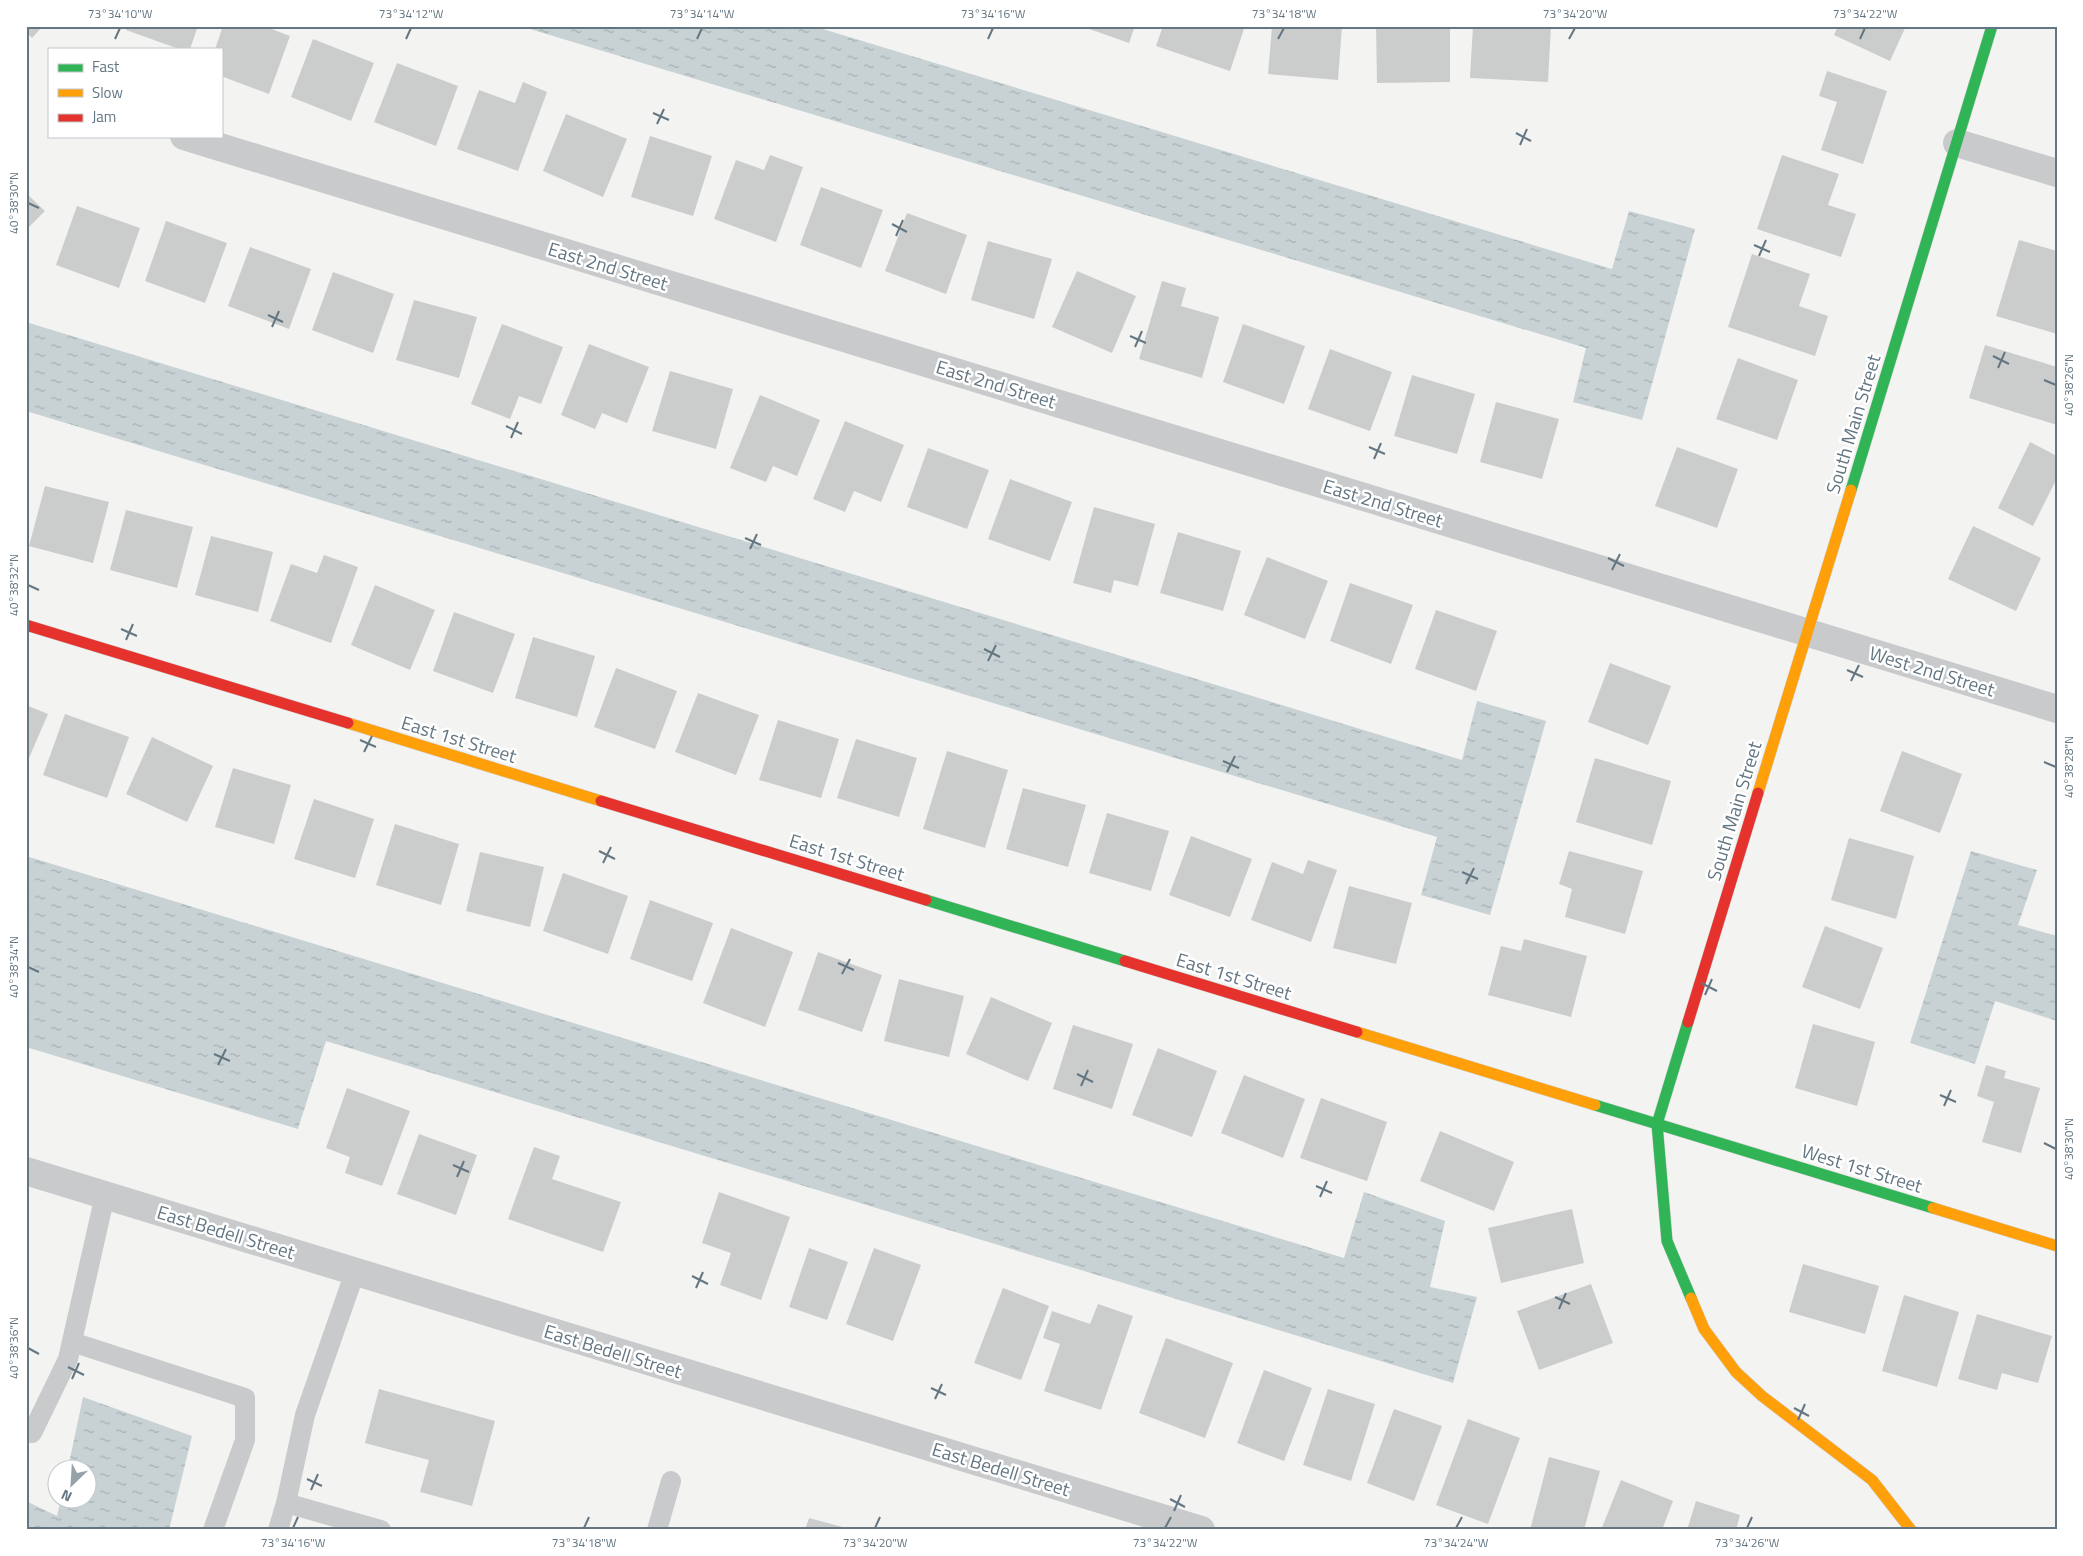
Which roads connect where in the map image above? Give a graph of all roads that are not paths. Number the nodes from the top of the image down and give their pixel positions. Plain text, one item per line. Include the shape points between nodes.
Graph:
1 (1992, 26) edge
2 (191, 138) edge
3 (1957, 143) junction
4 (2057, 173) edge
5 (26, 625) edge
6 (1807, 633) junction
7 (2057, 709) edge
8 (1657, 1124) junction
9 (26, 1171) edge
10 (105, 1195) junction
11 (2057, 1246) edge
12 (355, 1272) junction
13 (72, 1342) junction
14 (26, 1431) edge
15 (671, 1481) dead end
16 (286, 1503) junction
17 (213, 1530) edge
18 (278, 1530) edge
19 (381, 1530) edge
20 (657, 1530) edge
21 (1201, 1530) edge
22 (1912, 1530) edge

1 - 3 street, South Main Street
2 - 6 street, East 2nd Street
3 - 4 street
3 - 6 street, South Main Street
5 - 8 street, East 1st Street
6 - 7 street, West 2nd Street
6 - 8 street, South Main Street
8 - 11 street, West 1st Street
8 - 22 street, South Main Street via 1667,1241 1704,1328 1736,1372 1762,1396 1872,1480
9 - 10 street, East Bedell Street
10 - 12 street, East Bedell Street
10 - 13 lane
12 - 16 lane via 305,1415
12 - 21 street, East Bedell Street
13 - 14 lane via 68,1359 32,1433
13 - 17 lane via 245,1398 245,1440
15 - 20 lane
16 - 18 lane
16 - 19 lane

